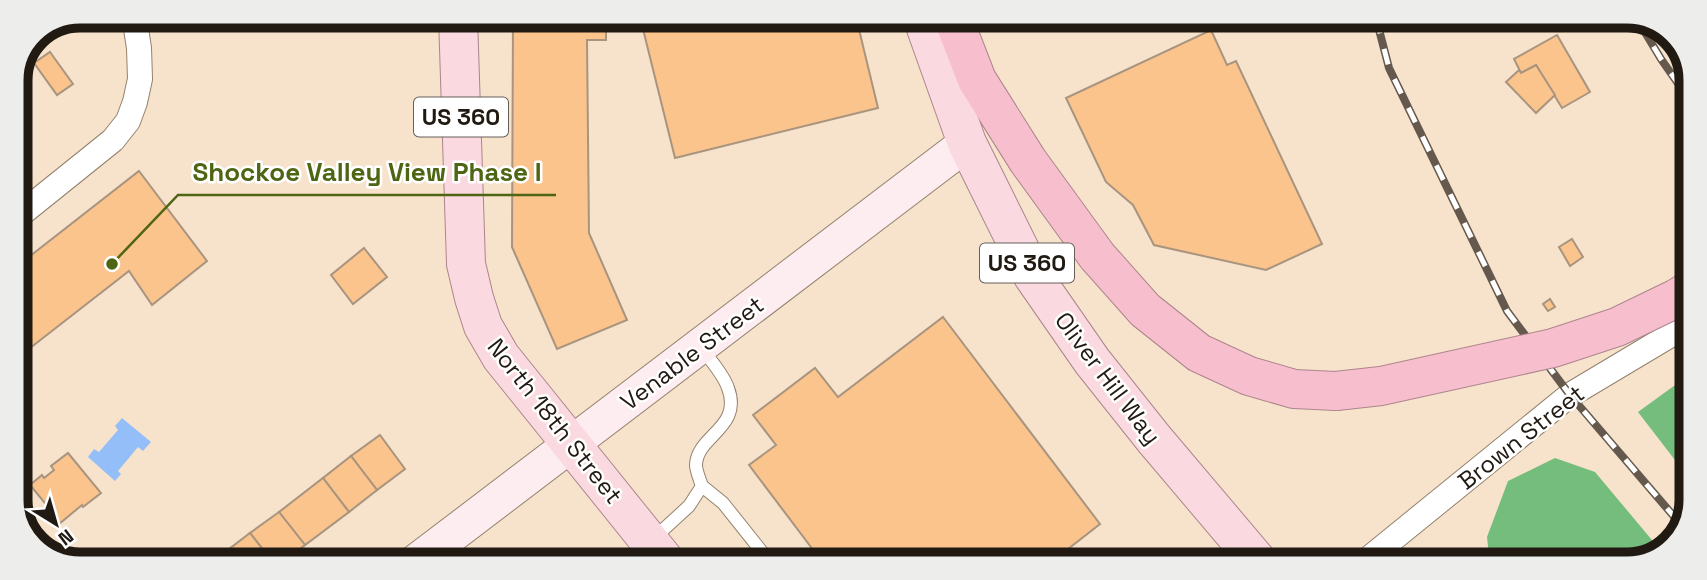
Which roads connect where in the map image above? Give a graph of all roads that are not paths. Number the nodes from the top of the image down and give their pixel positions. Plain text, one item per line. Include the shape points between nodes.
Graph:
1 (136, 28) edge
2 (458, 28) edge
3 (926, 28) edge
4 (957, 28) edge
5 (967, 143) junction
6 (28, 208) edge
7 (1679, 297) edge
8 (1679, 330) edge
9 (700, 346) junction
10 (571, 445) junction
11 (702, 486) junction
12 (429, 552) edge
13 (658, 552) edge
14 (762, 552) edge
15 (1238, 552) edge
16 (1377, 552) edge

1 - 6 street via 140,79 128,121 113,140
2 - 10 main road, North 18th Street / US 360 via 466,264 474,298 501,357
3 - 5 main road, Oliver Hill Way / US 360
4 - 7 highway, bridge via 976,80 1097,256 1145,310 1199,353 1249,376 1294,389 1381,386 1553,348 1617,327
5 - 9 main road, Venable Street
5 - 15 main road, Oliver Hill Way / US 360 via 1033,276
8 - 16 street, Brown Street via 1570,395
9 - 10 main road, Venable Street
9 - 11 lane via 728,385 733,402 725,423 700,451 696,465
10 - 12 main road, Venable Street
10 - 13 main road, North 18th Street / US 360
11 - 13 lane
11 - 14 lane via 723,503

